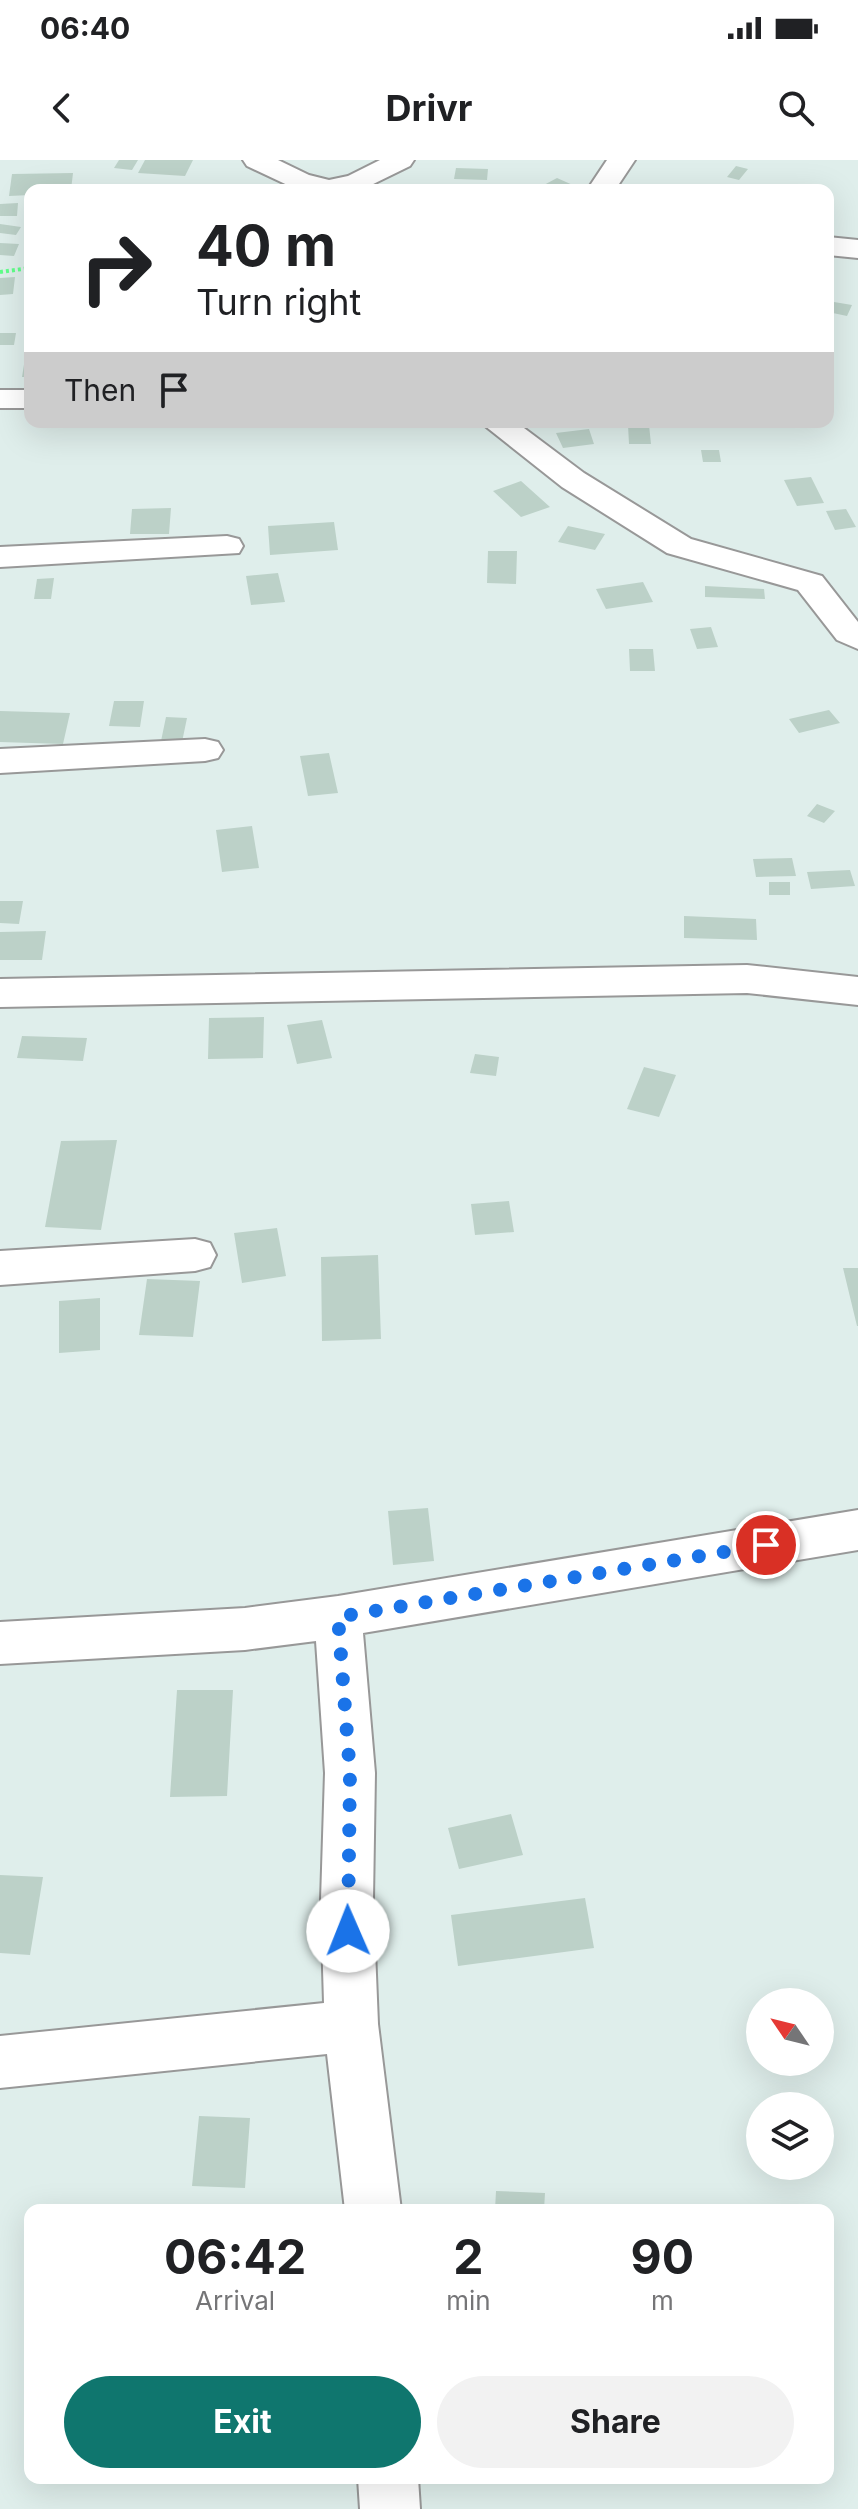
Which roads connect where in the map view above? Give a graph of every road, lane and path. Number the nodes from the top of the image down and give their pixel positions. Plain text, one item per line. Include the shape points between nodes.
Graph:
1 (257, 160) edge
2 (400, 160) edge
3 (621, 160) edge
4 (308, 184) edge
5 (358, 184) edge
6 (605, 184) edge
7 (834, 247) edge
8 (858, 249) edge
9 (24, 269) edge
10 (0, 272) edge
11 (0, 399) edge
12 (24, 399) edge
13 (504, 428) edge
14 (227, 546) dead end
15 (0, 557) edge
16 (858, 639) edge
17 (205, 750) dead end
18 (0, 761) edge
19 (858, 991) edge
20 (0, 993) edge
21 (195, 1255) dead end
22 (0, 1268) edge
23 (858, 1530) edge
24 (338, 1617) junction
25 (0, 1643) edge
26 (351, 2024) junction
27 (0, 2062) edge
28 (372, 2204) edge
29 (388, 2484) edge
30 (390, 2509) edge

1 - 4 street
2 - 5 street
3 - 6 street
7 - 8 street
9 - 10 path
11 - 12 street
13 - 16 street via 573,480 679,546 810,583
14 - 15 street
17 - 18 street
19 - 20 street via 747,979
21 - 22 street
23 - 24 street
24 - 25 street via 245,1629
24 - 26 street via 350,1773
26 - 27 street
26 - 28 street
29 - 30 street

